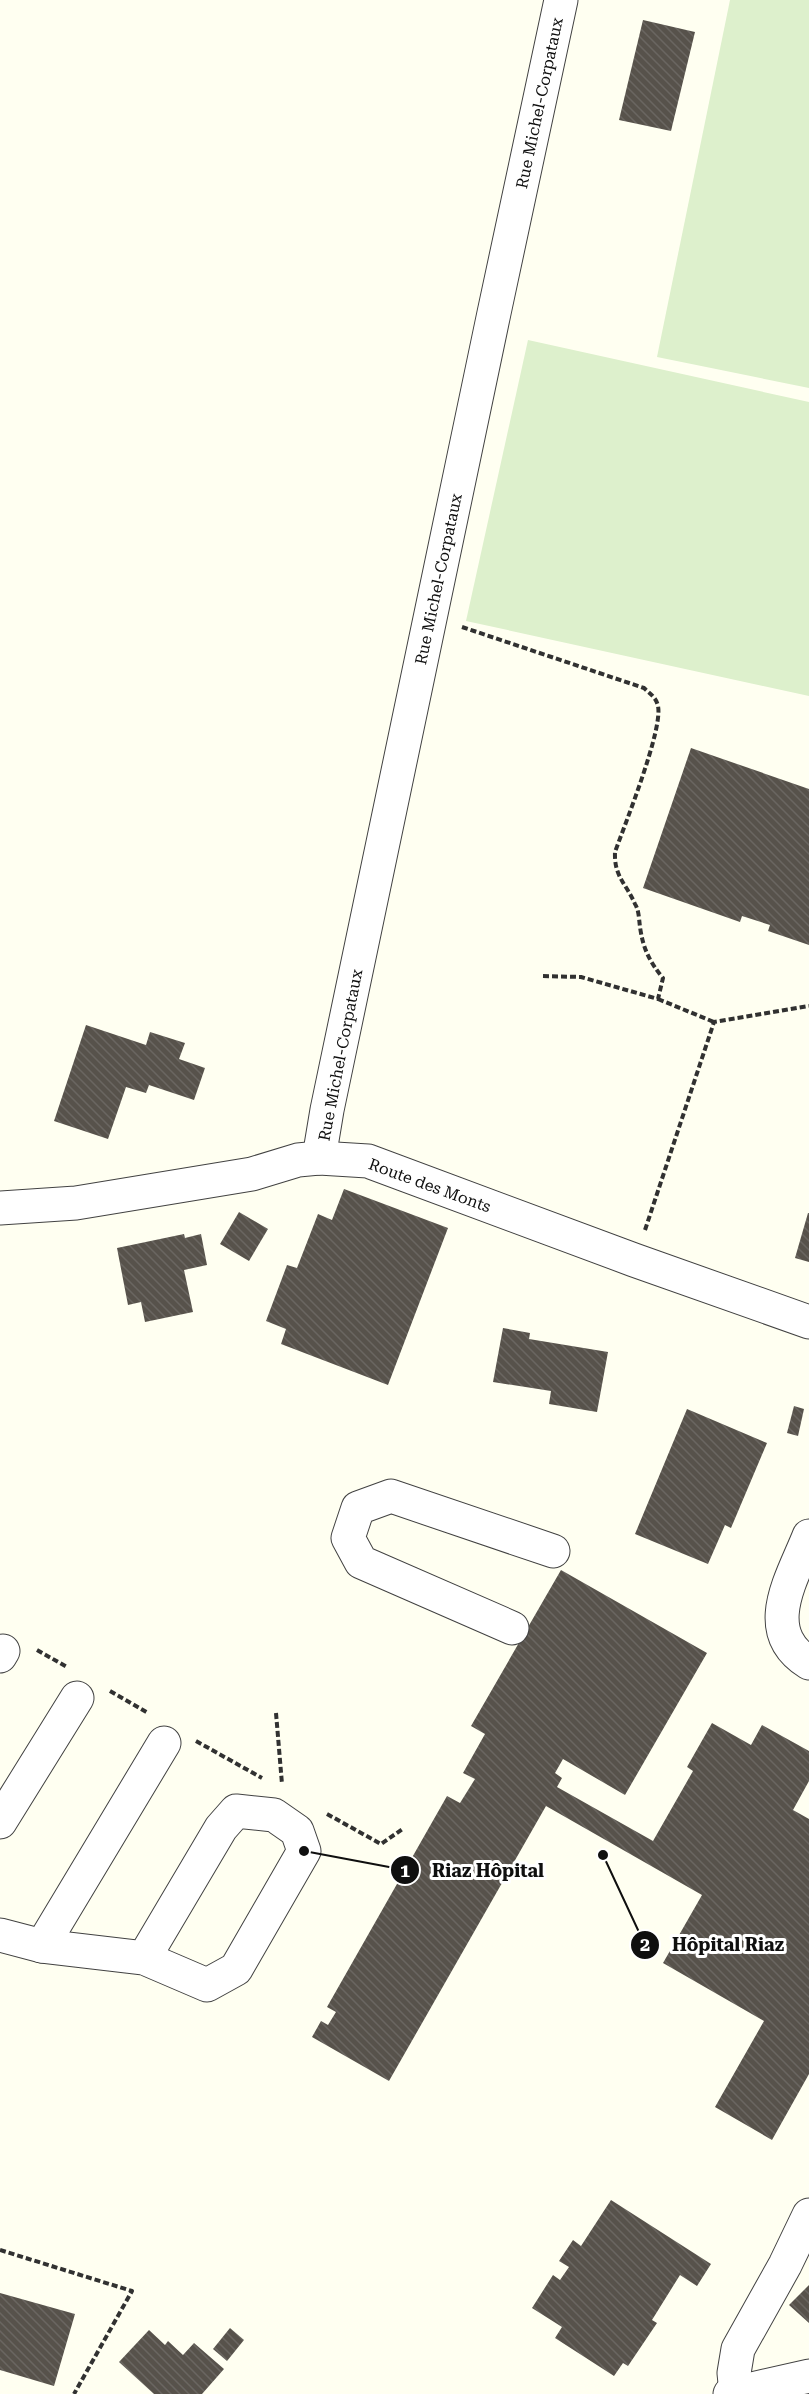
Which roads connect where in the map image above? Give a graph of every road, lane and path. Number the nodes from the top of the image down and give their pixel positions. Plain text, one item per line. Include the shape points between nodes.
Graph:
1 (561, 0) edge
2 (430, 616) junction
3 (543, 976) dead end
4 (658, 999) junction
5 (809, 1006) edge
6 (714, 1022) junction
7 (319, 1158) junction
8 (0, 1208) edge
9 (634, 1260) junction
10 (809, 1322) edge
11 (809, 1536) edge
12 (553, 1551) dead end
13 (512, 1628) dead end
14 (2, 1654) edge
15 (809, 1663) edge
16 (84, 1685) junction
17 (276, 1713) dead end
18 (170, 1733) junction
19 (265, 1780) dead end
20 (278, 1787) dead end
21 (322, 1812) dead end
22 (0, 1822) edge
23 (404, 1828) dead end
24 (0, 1935) edge
25 (42, 1946) junction
26 (144, 1958) junction
27 (809, 2216) edge
28 (0, 2250) edge
29 (809, 2376) edge
30 (733, 2393) edge
31 (74, 2394) edge

1 - 2 street, Rue Michel-Corpataux
2 - 4 path via 644,688 654,697 658,708 654,738 615,852 615,864 620,881 636,905 642,945 663,978
2 - 7 street, Rue Michel-Corpataux
3 - 4 path via 581,977
4 - 6 path
5 - 6 path
6 - 9 path
7 - 8 street, Route des Monts via 252,1174 76,1203
7 - 9 street, Route des Monts via 368,1161
9 - 10 street, Route des Monts
11 - 15 street via 786,1593 781,1623 789,1646
12 - 13 street via 391,1496 358,1508 348,1538 361,1562
14 - 16 path via 21,1640
16 - 18 path
16 - 22 street
17 - 20 path via 283,1790
18 - 19 path
18 - 25 street
21 - 23 path via 381,1844
24 - 25 street
25 - 26 street
26 - 26 street via 207,1985 236,1969 304,1851 297,1831 274,1815 236,1810 221,1828
27 - 30 street via 738,2349
28 - 31 path via 132,2291
29 - 30 street

